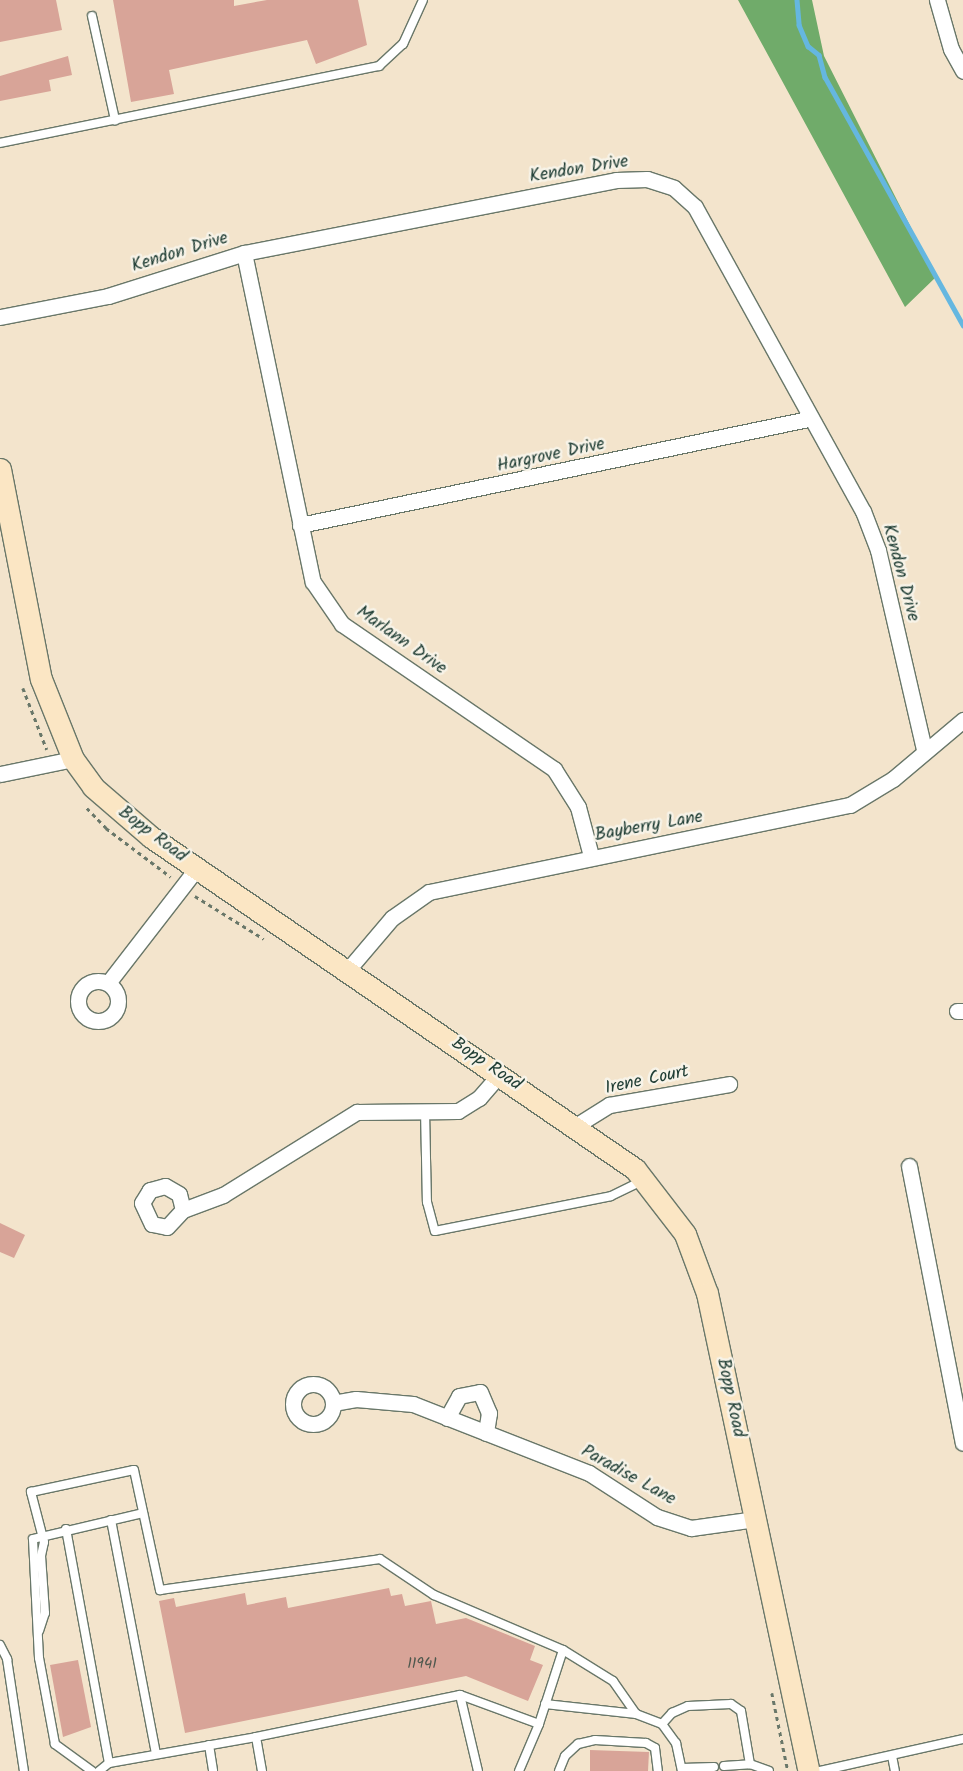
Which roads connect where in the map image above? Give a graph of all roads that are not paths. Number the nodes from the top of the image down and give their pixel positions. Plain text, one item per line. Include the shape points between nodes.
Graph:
1 (423, 0) edge
2 (937, 0) edge
3 (92, 16) dead end
4 (963, 71) edge
5 (115, 120) junction
6 (0, 142) edge
7 (244, 253) junction
8 (0, 317) edge
9 (808, 419) junction
10 (0, 469) edge
11 (300, 525) junction
12 (963, 720) edge
13 (924, 750) junction
14 (64, 761) junction
15 (0, 774) edge
16 (591, 856) junction
17 (196, 868) junction
18 (346, 972) junction
19 (108, 983) dead end
20 (499, 1075) junction
21 (729, 1084) dead end
22 (425, 1110) junction
23 (577, 1125) junction
24 (909, 1166) dead end
25 (644, 1180) junction
26 (183, 1210) dead end
27 (333, 1403) dead end
28 (447, 1418) junction
29 (486, 1433) junction
30 (963, 1443) edge
31 (143, 1513) junction
32 (755, 1519) junction
33 (111, 1520) junction
34 (66, 1529) junction
35 (40, 1534) junction
36 (0, 1645) edge
37 (563, 1650) junction
38 (460, 1696) junction
39 (545, 1704) junction
40 (636, 1714) junction
41 (539, 1724) junction
42 (662, 1724) junction
43 (256, 1737) junction
44 (963, 1740) edge
45 (209, 1745) junction
46 (156, 1754) junction
47 (892, 1756) junction
48 (109, 1763) junction
49 (750, 1764) junction
50 (724, 1766) dead end
51 (714, 1767) dead end
52 (850, 1768) edge
53 (682, 1770) edge
54 (24, 1771) edge
55 (92, 1771) edge
56 (99, 1771) edge
57 (213, 1771) edge
58 (262, 1771) edge
59 (478, 1771) edge
60 (519, 1771) edge
61 (559, 1771) edge
62 (658, 1771) edge
63 (769, 1771) edge
64 (809, 1771) edge
65 (820, 1771) edge
66 (895, 1771) edge

1 - 5 lane via 403,44 379,66
2 - 4 street via 951,49
3 - 5 lane
5 - 6 lane
7 - 8 street, Kendon Drive via 108,296
7 - 9 street, Kendon Drive via 616,180 647,179 674,188 695,207
7 - 11 street, Marlann Drive
9 - 11 street, Hargrove Drive
9 - 13 street, Kendon Drive via 863,512 878,550
10 - 14 street, Bopp Road via 41,679
11 - 16 street, Marlann Drive via 313,582 342,624 554,769 578,807
12 - 13 street, Bayberry Lane
13 - 16 street, Bayberry Lane via 893,778 850,806
14 - 15 street
14 - 17 street, Bopp Road via 120,812
16 - 18 street, Bayberry Lane via 447,887 418,897 392,918
17 - 18 street, Bopp Road
17 - 19 street
18 - 20 street, Bopp Road
20 - 22 street via 479,1098 458,1111
20 - 23 street, Bopp Road
21 - 23 street, Irene Court via 609,1105
22 - 25 lane via 425,1176 435,1231 611,1196
22 - 26 street via 357,1112 223,1195
23 - 25 street, Bopp Road
24 - 30 street
25 - 32 street, Bopp Road via 685,1234 707,1293
27 - 28 street, Paradise Lane via 356,1399 413,1404
28 - 29 street, Paradise Lane
28 - 29 street via 459,1396 480,1392 488,1407
29 - 32 street, Paradise Lane via 589,1473 657,1517 691,1528
31 - 33 lane
31 - 35 lane via 134,1470 31,1492
31 - 37 lane via 160,1590 380,1559 434,1595
32 - 64 street, Bopp Road
33 - 34 lane
33 - 46 lane
34 - 35 lane
34 - 48 lane
35 - 55 lane via 33,1539 30,1556 39,1658 56,1744
36 - 54 lane via 7,1659
37 - 39 lane
37 - 40 lane via 613,1681
38 - 41 lane
38 - 43 lane
38 - 59 lane
39 - 40 lane
39 - 41 lane
40 - 42 lane
41 - 60 lane
42 - 49 lane via 672,1713 688,1706 731,1704 741,1711
42 - 53 lane via 676,1743
43 - 45 lane
43 - 58 lane
44 - 47 lane
45 - 46 lane
45 - 57 lane
46 - 48 lane
47 - 52 lane
47 - 66 lane
48 - 56 lane
49 - 50 lane
49 - 63 lane
51 - 53 lane
52 - 65 lane
61 - 62 lane via 564,1756 578,1744 595,1740 646,1743 655,1748

